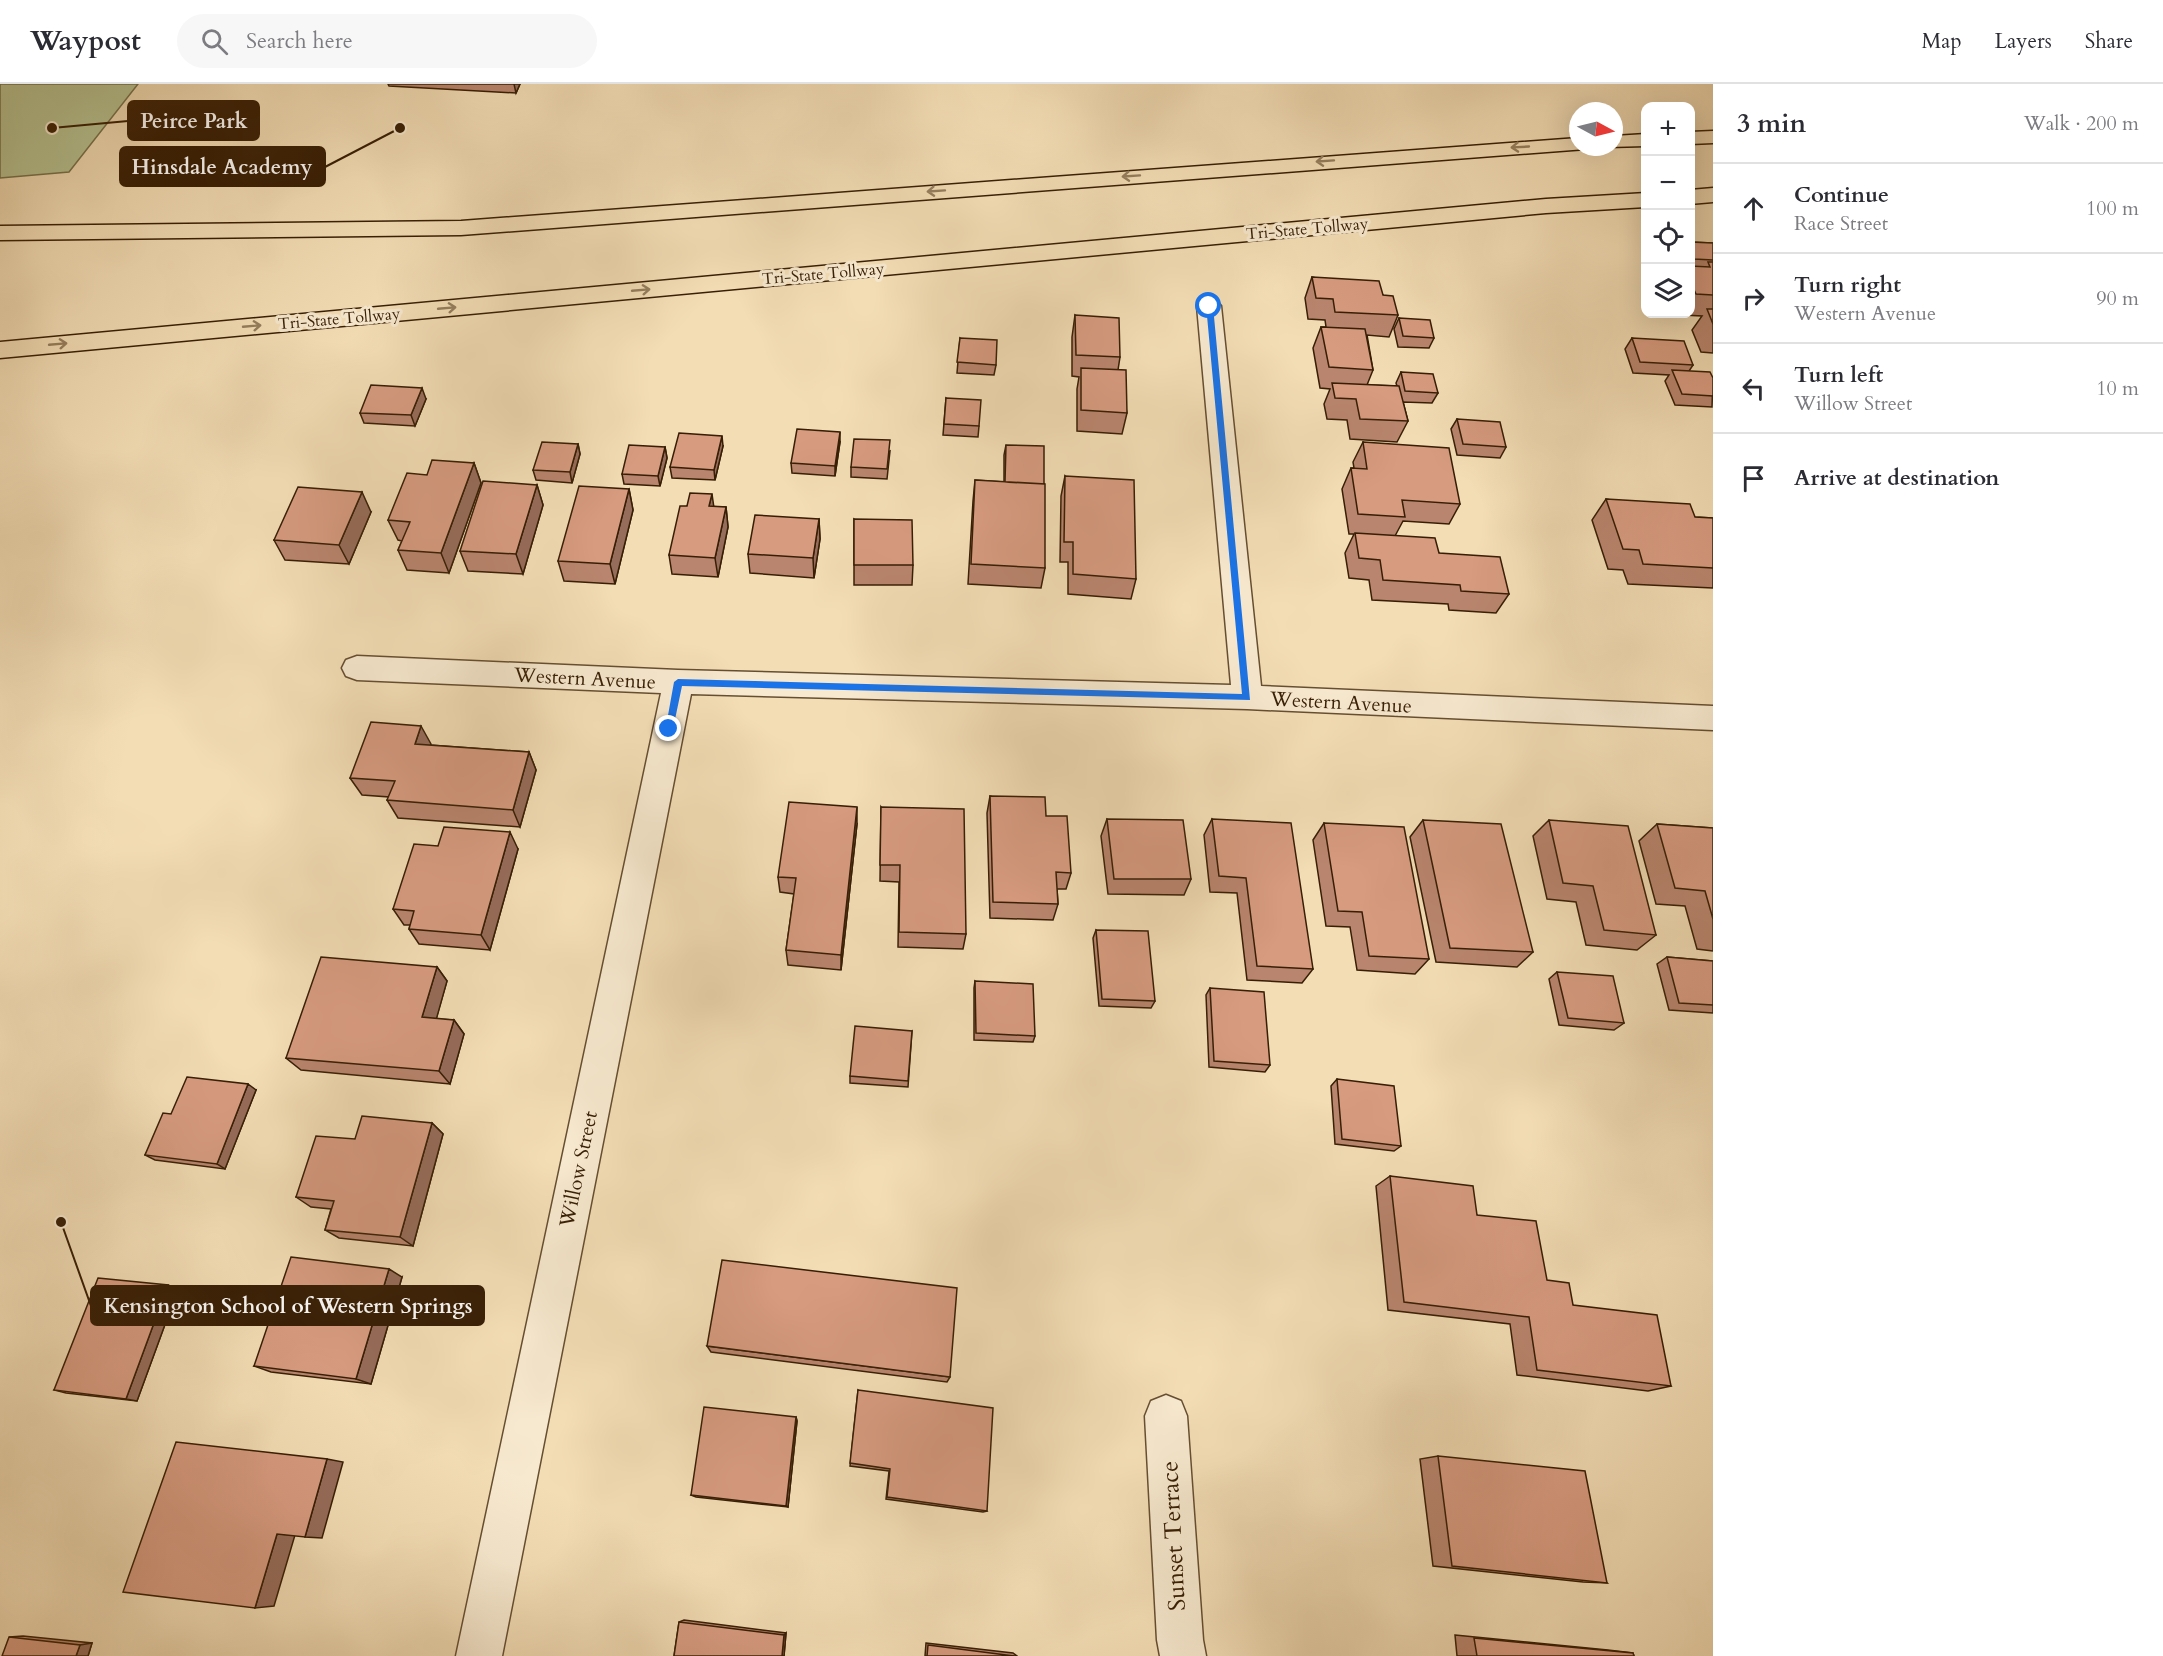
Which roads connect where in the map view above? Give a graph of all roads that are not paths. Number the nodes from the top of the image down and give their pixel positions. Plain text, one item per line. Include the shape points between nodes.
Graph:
1 (1713, 137) edge
2 (1695, 138) edge
3 (1641, 140) edge
4 (1623, 141) edge
5 (1569, 145) edge
6 (1713, 195) edge
7 (1695, 197) edge
8 (1641, 200) edge
9 (0, 233) edge
10 (1209, 306) dead end
11 (0, 350) edge
12 (357, 668) dead end
13 (678, 682) junction
14 (1247, 697) junction
15 (1713, 718) edge
16 (1166, 1416) dead end
17 (479, 1656) edge
18 (1183, 1656) edge

1 - 2 highway
3 - 4 highway
5 -> 9 highway via 461,228
6 - 7 highway
11 -> 8 highway, Tri-State Tollway via 1534,207
10 - 14 street
12 - 13 street, Western Avenue
13 - 14 street, Western Avenue
13 - 17 street, Willow Street
14 - 15 street, Western Avenue
16 - 18 street, Sunset Terrace

